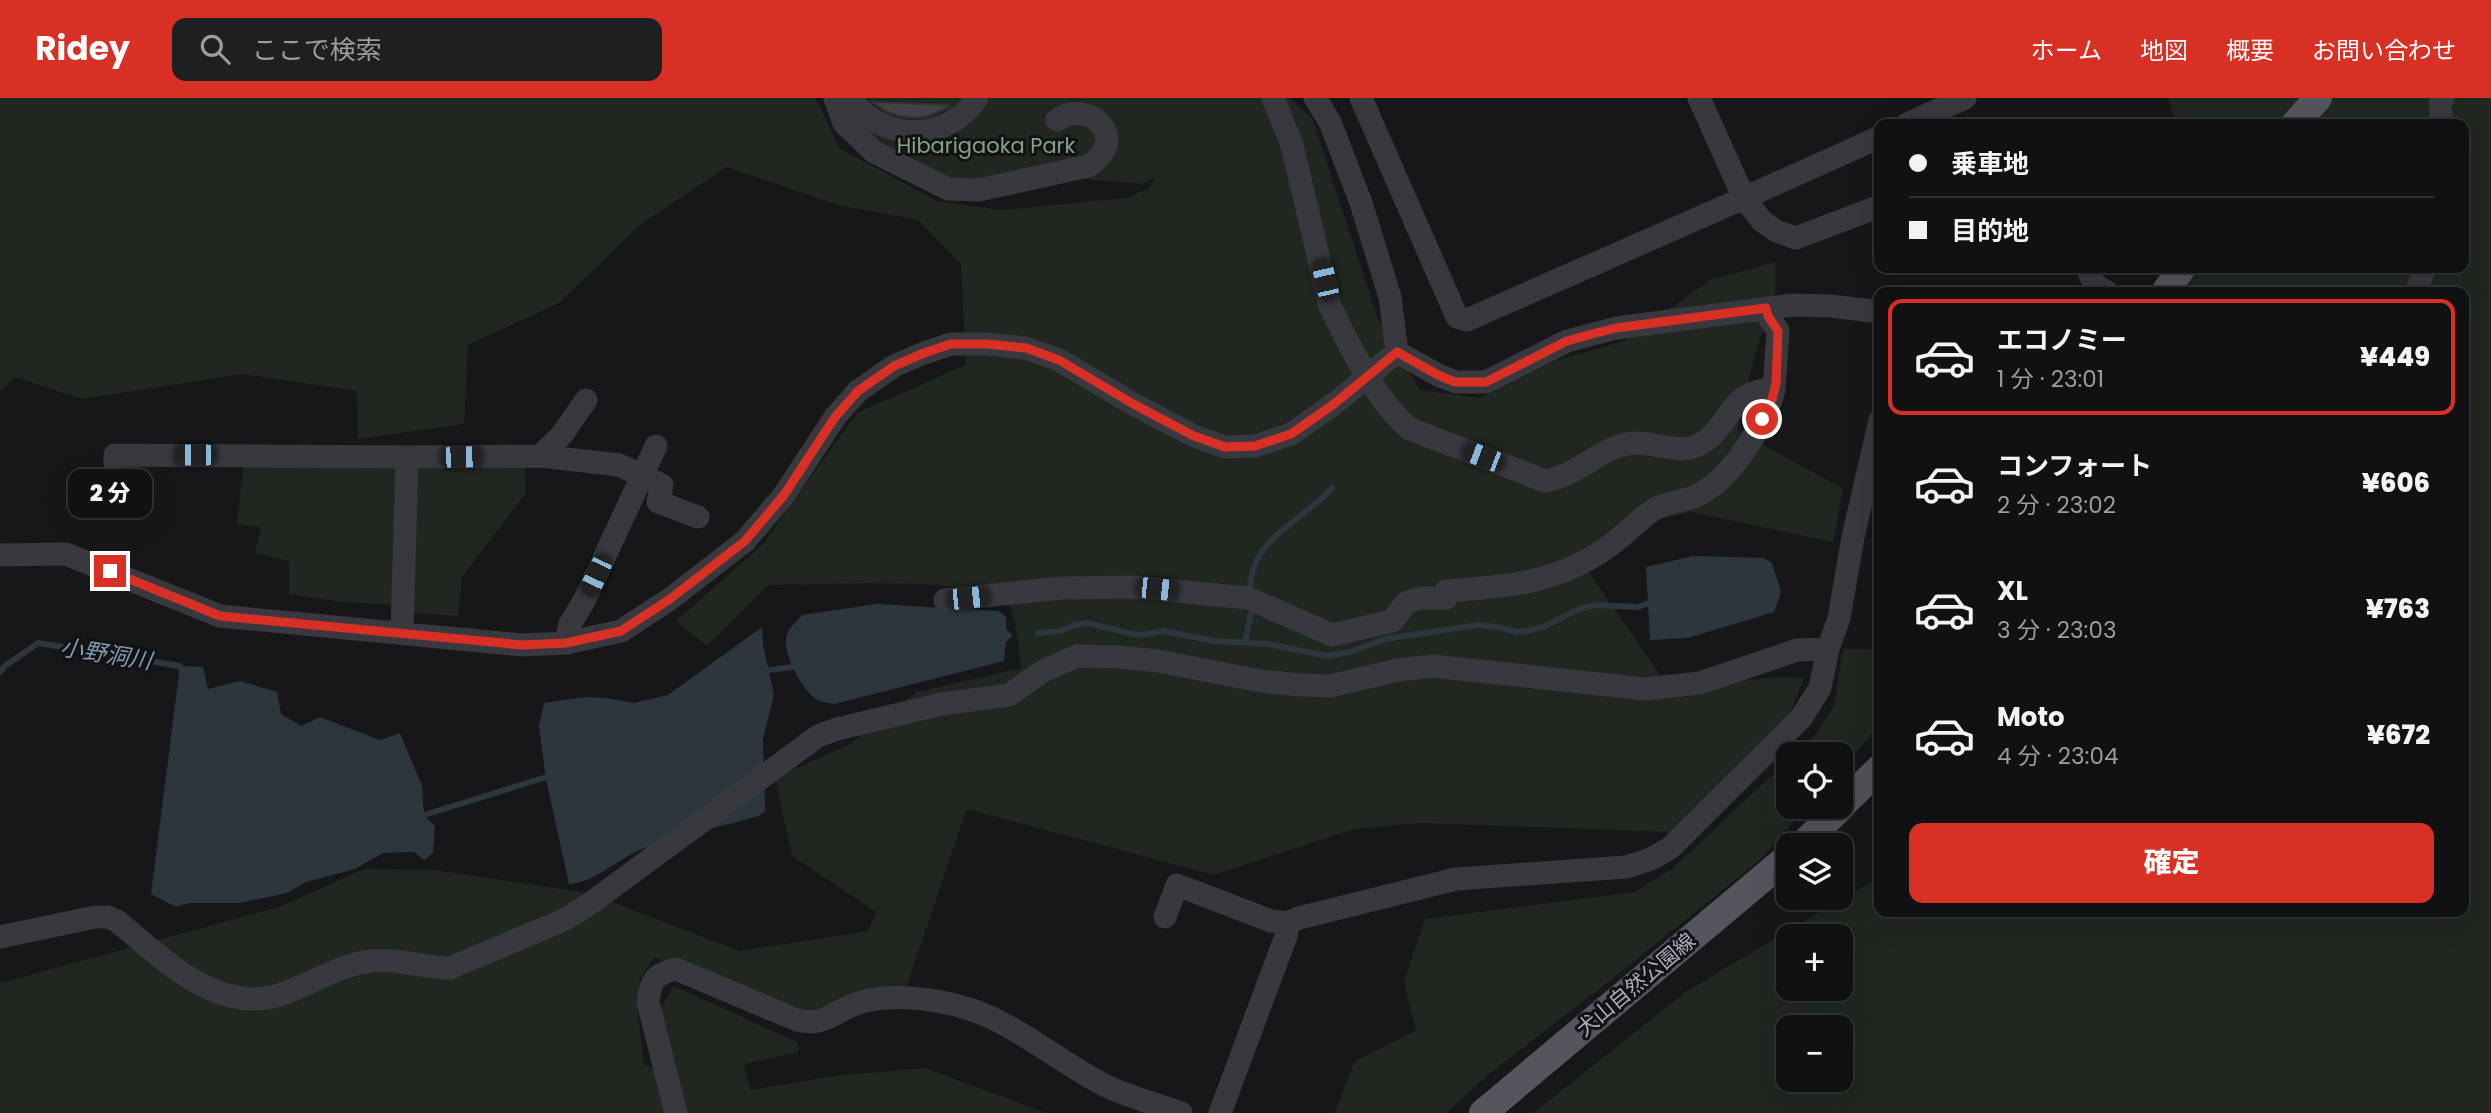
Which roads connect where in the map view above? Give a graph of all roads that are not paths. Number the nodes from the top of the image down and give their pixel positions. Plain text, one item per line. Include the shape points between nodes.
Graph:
1 (835, 98) edge
2 (851, 98) edge
3 (977, 98) edge
4 (1273, 98) edge
5 (1315, 98) edge
6 (1699, 98) edge
7 (1965, 98) edge
8 (2318, 98) edge
9 (2443, 98) edge
10 (1363, 99) edge
11 (1918, 119) edge
12 (2299, 119) edge
13 (2442, 119) edge
14 (1056, 120) dead end
15 (1874, 140) edge
16 (1744, 198) junction
17 (1874, 208) edge
18 (1766, 308) junction
19 (1874, 311) edge
20 (1397, 352) junction
21 (1774, 390) junction
22 (586, 400) dead end
23 (656, 446) dead end
24 (1874, 446) edge
25 (540, 456) junction
26 (407, 457) junction
27 (643, 474) junction
28 (115, 491) dead end
29 (698, 517) dead end
30 (0, 555) edge
31 (945, 600) dead end
32 (402, 632) junction
33 (566, 643) junction
34 (1828, 649) junction
35 (1874, 774) edge
36 (1853, 794) edge
37 (1828, 819) edge
38 (1814, 833) edge
39 (1776, 867) edge
40 (1165, 917) dead end
41 (1288, 923) junction
42 (0, 937) edge
43 (676, 1113) edge
44 (1181, 1113) edge
45 (1220, 1113) edge
46 (1483, 1113) edge

1 - 14 street via 844,123 874,152 948,189 979,190 1088,166 1102,155 1105,123 1094,111 1079,108 1063,112
2 - 3 street via 884,127 899,132 943,127 966,112
4 - 21 street, bridge via 1292,145 1330,306 1396,418 1410,429 1545,481 1559,479 1619,446 1637,443 1685,448 1702,444 1737,401
5 - 20 street via 1330,122 1361,204 1390,297
6 - 16 street
7 - 11 street
8 - 12 main road
9 - 13 street
10 - 16 street via 1457,317 1467,320
15 - 16 street
16 - 17 street via 1776,232 1796,237
18 - 19 street via 1831,306
18 - 20 street via 1604,331 1567,341 1486,382 1455,382
18 - 21 street via 1778,331
20 - 33 street via 1291,434 1255,446 1225,447 1194,436 1059,360 1026,348 951,344 924,353 894,366 858,391 745,541 621,631
21 - 31 street via 1751,439 1724,477 1708,490 1654,508 1610,545 1565,571 1537,581 1446,591 1446,598 1407,602 1392,621 1332,635 1248,597 1134,587 1061,588
22 - 25 street via 561,436
23 - 27 street
24 - 34 street via 1839,618
25 - 26 street
25 - 27 street via 619,465
26 - 28 street via 115,455
26 - 32 street
27 - 29 street via 662,485 658,502
27 - 33 street via 570,624
30 - 32 street via 66,554 220,616
32 - 33 street via 522,645
34 - 41 street via 1820,688 1801,718 1670,848 1651,859 1626,867 1456,879
34 - 42 street via 1797,650 1700,683 1645,689 1433,666 1330,686 1301,685 1158,661 1077,656 1043,671 1009,695 942,704 818,736 588,905 564,920 450,968 369,961 284,993 249,1000 208,988 178,972 108,917
35 - 36 main road
37 - 38 main road
39 - 46 main road, 犬山自然公園線
40 - 41 street via 1177,884 1271,921
41 - 45 street
43 - 44 street via 648,1002 650,985 661,973 676,969 810,1023 866,1001 890,998 954,1004 1002,1022 1107,1086

